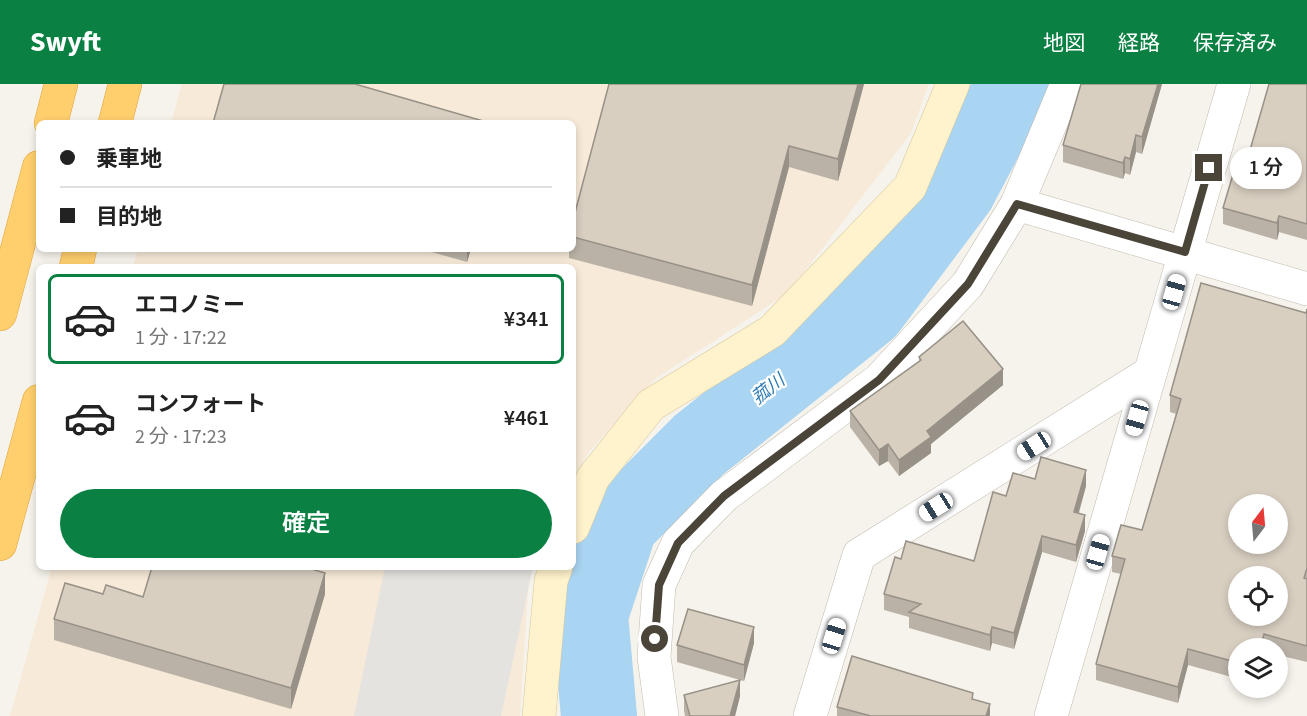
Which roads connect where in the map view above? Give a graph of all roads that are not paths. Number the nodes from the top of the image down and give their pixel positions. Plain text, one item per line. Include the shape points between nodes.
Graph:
1 (61, 84) edge
2 (125, 84) edge
3 (953, 84) edge
4 (1067, 84) edge
5 (1234, 84) edge
6 (52, 120) edge
7 (116, 120) edge
8 (36, 178) edge
9 (1017, 204) junction
10 (1185, 252) junction
11 (1307, 289) edge
12 (0, 314) edge
13 (1150, 373) junction
14 (36, 412) edge
15 (576, 520) edge
16 (0, 544) edge
17 (555, 570) edge
18 (1060, 714) edge
19 (539, 716) edge
20 (662, 716) edge
21 (810, 716) edge

1 - 6 highway
2 - 7 highway
3 - 15 street via 910,188 772,332 651,405 593,478
4 - 9 street
5 - 10 street
8 - 12 highway
9 - 10 street
9 - 20 street via 968,284 879,380 724,496 678,543 659,585 654,657
10 - 11 street
10 - 13 street
13 - 18 street
13 - 21 street via 859,555
14 - 16 highway
17 - 19 street

